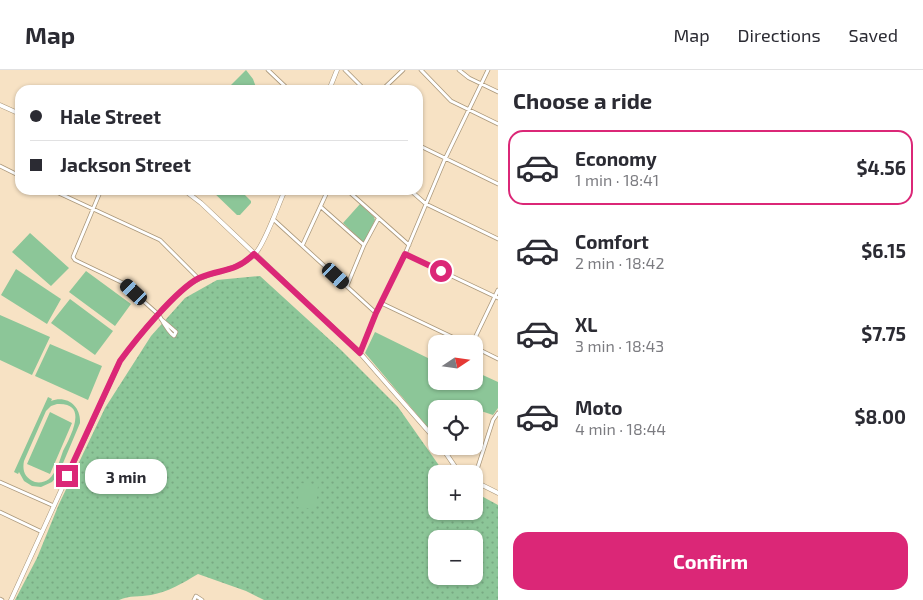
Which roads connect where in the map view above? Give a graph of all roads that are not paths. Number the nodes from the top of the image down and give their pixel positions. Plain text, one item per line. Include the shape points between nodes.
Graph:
1 (268, 70) edge
2 (337, 70) edge
3 (345, 70) edge
4 (403, 70) edge
5 (421, 70) edge
6 (459, 70) edge
7 (488, 70) edge
8 (481, 84) junction
9 (284, 85) edge
10 (331, 85) edge
11 (360, 85) edge
12 (387, 85) edge
13 (498, 92) edge
14 (0, 105) edge
15 (469, 110) junction
16 (15, 112) edge
17 (498, 124) edge
18 (423, 148) edge
19 (445, 159) junction
20 (0, 166) edge
21 (15, 174) edge
22 (498, 184) edge
23 (63, 195) edge
24 (98, 195) edge
25 (191, 195) edge
26 (283, 195) edge
27 (326, 195) edge
28 (353, 195) edge
29 (416, 195) edge
30 (426, 204) junction
31 (321, 207) junction
32 (92, 208) junction
33 (273, 218) junction
34 (378, 218) junction
35 (498, 239) edge
36 (303, 244) junction
37 (364, 245) junction
38 (409, 245) junction
39 (254, 254) junction
40 (405, 254) junction
41 (199, 279) junction
42 (347, 286) junction
43 (498, 290) edge
44 (496, 298) edge
45 (381, 303) junction
46 (376, 313) junction
47 (160, 317) junction
48 (448, 335) edge
49 (477, 335) edge
50 (483, 352) edge
51 (360, 353) junction
52 (498, 359) edge
53 (498, 413) edge
54 (428, 431) edge
55 (479, 465) edge
56 (0, 482) edge
57 (483, 485) edge
58 (498, 493) edge
59 (54, 506) junction
60 (0, 512) edge
61 (42, 532) junction
62 (195, 598) edge
63 (11, 600) edge
64 (202, 600) edge

1 - 9 street
2 - 10 street
3 - 11 street
4 - 12 street
5 - 15 street via 445,96
6 - 8 street
7 - 8 street
8 - 13 street
8 - 15 street
14 - 16 street
15 - 17 street
15 - 19 street
18 - 19 street
19 - 22 street
19 - 30 street
20 - 21 street
23 - 32 street
24 - 32 street
25 - 39 street
26 - 33 street
27 - 31 street
28 - 34 street
29 - 30 street
30 - 35 street
30 - 38 street
31 - 36 street
31 - 37 street
32 - 41 street via 160,240
32 - 47 street via 72,257 123,283
33 - 36 street
33 - 39 street
34 - 37 street
34 - 38 street
36 - 42 street
37 - 42 street
38 - 40 street
39 - 41 street via 235,268
39 - 51 street
40 - 44 street
40 - 45 street
41 - 47 street via 185,288
42 - 46 street
43 - 44 street
44 - 49 street
45 - 46 street
45 - 48 street
46 - 51 street
47 - 47 street via 171,334 174,336 176,332
47 - 59 street via 120,361
50 - 52 street
51 - 54 street
53 - 55 street
56 - 59 street
57 - 58 street
59 - 61 street
60 - 61 street
61 - 63 street
62 - 64 street

